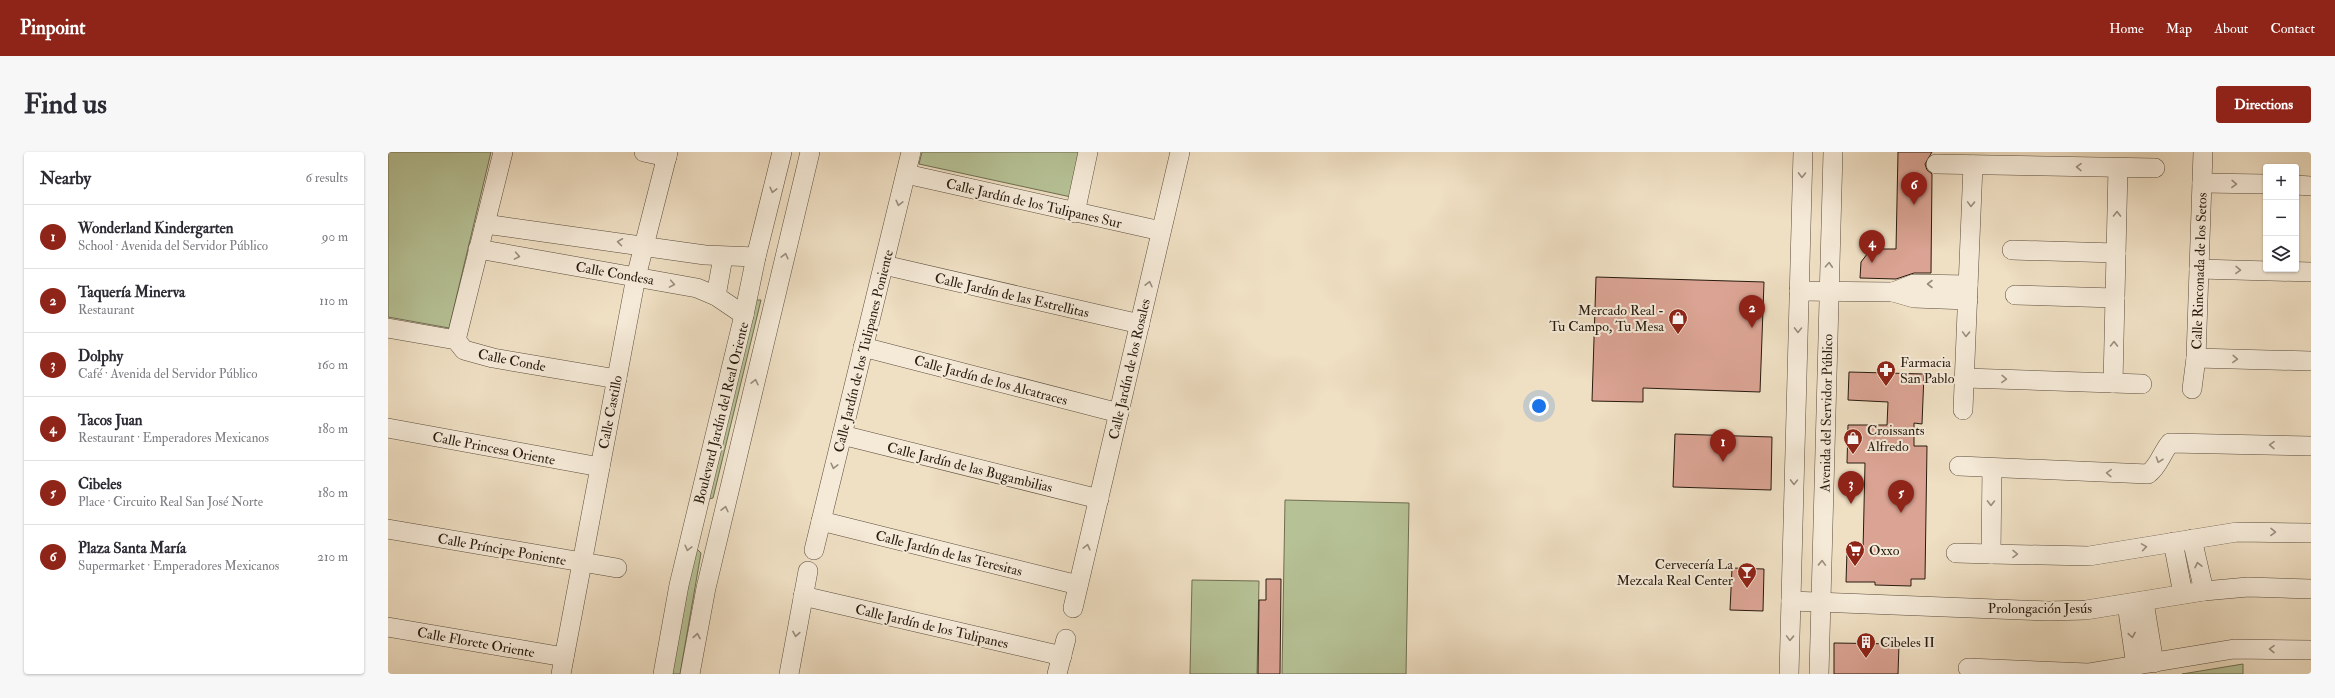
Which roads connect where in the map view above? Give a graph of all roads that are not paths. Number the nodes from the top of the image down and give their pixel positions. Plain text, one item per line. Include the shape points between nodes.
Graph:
1 (502, 152) edge
2 (644, 152) edge
3 (782, 152) edge
4 (810, 152) edge
5 (911, 152) edge
6 (1088, 152) edge
7 (1180, 152) edge
8 (1803, 152) edge
9 (1833, 152) edge
10 (2203, 152) edge
11 (668, 154) edge
12 (1936, 164) dead end
13 (1973, 165) junction
14 (2118, 168) junction
15 (2155, 168) dead end
16 (906, 174) junction
17 (2202, 183) junction
18 (2263, 184) edge
19 (2299, 185) edge
20 (2311, 186) edge
21 (1075, 212) junction
22 (485, 224) junction
23 (1161, 231) junction
24 (643, 245) junction
25 (478, 249) junction
26 (2012, 250) dead end
27 (2116, 253) junction
28 (756, 257) junction
29 (723, 258) junction
30 (884, 265) junction
31 (2199, 269) junction
32 (2311, 272) edge
33 (636, 277) junction
34 (1799, 291) junction
35 (1828, 291) junction
36 (1968, 292) junction
37 (2015, 295) dead end
38 (716, 296) junction
39 (2115, 298) junction
40 (744, 315) junction
41 (1140, 324) junction
42 (388, 328) edge
43 (456, 340) junction
44 (864, 347) junction
45 (2196, 358) junction
46 (2311, 361) edge
47 (1965, 378) junction
48 (617, 380) junction
49 (2113, 383) junction
50 (2142, 384) dead end
51 (2192, 390) dead end
52 (1963, 410) dead end
53 (1119, 413) junction
54 (388, 428) edge
55 (842, 435) junction
56 (2311, 446) edge
57 (1959, 466) dead end
58 (600, 467) junction
59 (1992, 468) junction
60 (1099, 499) junction
61 (821, 521) junction
62 (694, 524) junction
63 (388, 529) edge
64 (719, 531) junction
65 (2311, 533) edge
66 (2192, 539) junction
67 (2173, 542) junction
68 (814, 550) dead end
69 (1956, 553) dead end
70 (1991, 554) junction
71 (582, 563) junction
72 (617, 568) dead end
73 (808, 571) dead end
74 (1078, 585) junction
75 (2311, 589) edge
76 (2204, 591) junction
77 (2183, 594) junction
78 (803, 596) junction
79 (1791, 601) junction
80 (1821, 602) junction
81 (2136, 603) junction
82 (1073, 608) dead end
83 (388, 627) edge
84 (2311, 650) edge
85 (1062, 656) edge
86 (2145, 665) junction
87 (563, 666) edge
88 (1968, 668) dead end
89 (1988, 672) edge
90 (794, 673) edge
91 (663, 674) edge
92 (690, 674) edge
93 (1789, 674) edge
94 (1819, 674) edge

1 - 22 street
2 - 11 street
3 -> 28 street, Boulevard Jardín del Real Oriente
64 -> 4 street, Boulevard Jardín del Real Oriente
5 - 16 street, Calle Jardín de los Tulipanes Poniente
6 - 21 street
7 - 23 street, Calle Jardín de los Rosales
8 -> 34 street, Avenida del Servidor Público
35 -> 9 street, Avenida del Servidor Público
10 - 17 street, Calle Rinconada de los Setos
11 - 24 street, Calle Castillo
12 - 13 street
14 -> 13 street
13 -> 36 street
14 - 15 street
27 -> 14 street
16 - 21 street, Calle Jardín de los Tulipanes Sur
16 -> 30 street, Calle Jardín de los Tulipanes Poniente
17 -> 18 street
17 - 31 street, Calle Rinconada de los Setos
19 - 20 street
21 - 23 street, Calle Jardín de los Tulipanes Sur
24 -> 22 street
22 - 25 street
41 -> 23 street, Calle Jardín de los Rosales
24 - 29 street
24 - 33 street, Calle Castillo
25 -> 33 street, Calle Condesa
25 - 43 street
26 - 27 street
27 - 39 street
28 - 29 street
28 - 40 street, Boulevard Jardín del Real Oriente
29 - 38 street
30 - 41 street, Calle Jardín de las Estrellitas
30 - 44 street, Calle Jardín de los Tulipanes Poniente
31 -> 32 street
31 - 45 street, Calle Rinconada de los Setos
33 -> 38 street, Calle Condesa via 697,288
33 - 48 street, Calle Castillo
34 - 35 street
34 -> 79 street, Avenida del Servidor Público
35 - 36 street via 1894,292 1914,298
80 -> 35 street, Avenida del Servidor Público
36 -> 47 street
37 - 39 street
38 - 40 street, Calle Condesa
49 -> 39 street
40 - 62 street, Boulevard Jardín del Real Oriente
41 - 53 street, Calle Jardín de los Rosales
42 - 43 street, Calle Conde
43 - 48 street, Calle Conde via 464,350 494,358
44 - 53 street, Calle Jardín de los Alcatraces
44 - 55 street, Calle Jardín de los Tulipanes Poniente
45 -> 46 street
45 - 51 street, Calle Rinconada de los Setos
47 -> 49 street
47 - 52 street
48 - 58 street, Calle Castillo
49 - 50 street
53 - 60 street, Calle Jardín de los Rosales
54 - 58 street, Calle Princesa Oriente
55 - 60 street, Calle Jardín de las Bugambilias
55 -> 61 street, Calle Jardín de los Tulipanes Poniente
56 -> 59 street via 2170,443 2162,453 2157,468 2148,474
57 - 59 street
58 - 71 street, Calle Castillo
59 -> 70 street
74 -> 60 street, Calle Jardín de los Rosales
61 - 68 street, Calle Jardín de los Tulipanes Poniente
61 - 74 street, Calle Jardín de las Teresitas
62 - 64 street
62 -> 91 street, Boulevard Jardín del Real Oriente via 679,584
63 - 71 street, Calle Príncipe Poniente
92 -> 64 street, Boulevard Jardín del Real Oriente
66 -> 65 street via 2237,532
66 - 67 street
76 -> 66 street
70 -> 67 street via 2089,556
67 - 77 street
69 - 70 street
71 - 72 street, Calle Príncipe Poniente
71 - 87 street, Calle Castillo
73 - 78 street
74 - 82 street, Calle Jardín de los Rosales
75 - 76 street, Prolongación Jesús via 2248,587
76 - 77 street, Prolongación Jesús
77 - 81 street, Prolongación Jesús
78 - 85 street, Calle Jardín de los Tulipanes
78 -> 90 street
79 - 80 street, Prolongación Jesús
79 -> 93 street, Avenida del Servidor Público
80 - 81 street, Prolongación Jesús via 2048,611 2086,610
80 - 94 street, Avenida del Servidor Público
81 - 86 street
83 - 87 street, Calle Florete Oriente
84 -> 86 street via 2234,648
86 - 89 street via 2088,673
88 - 89 street

